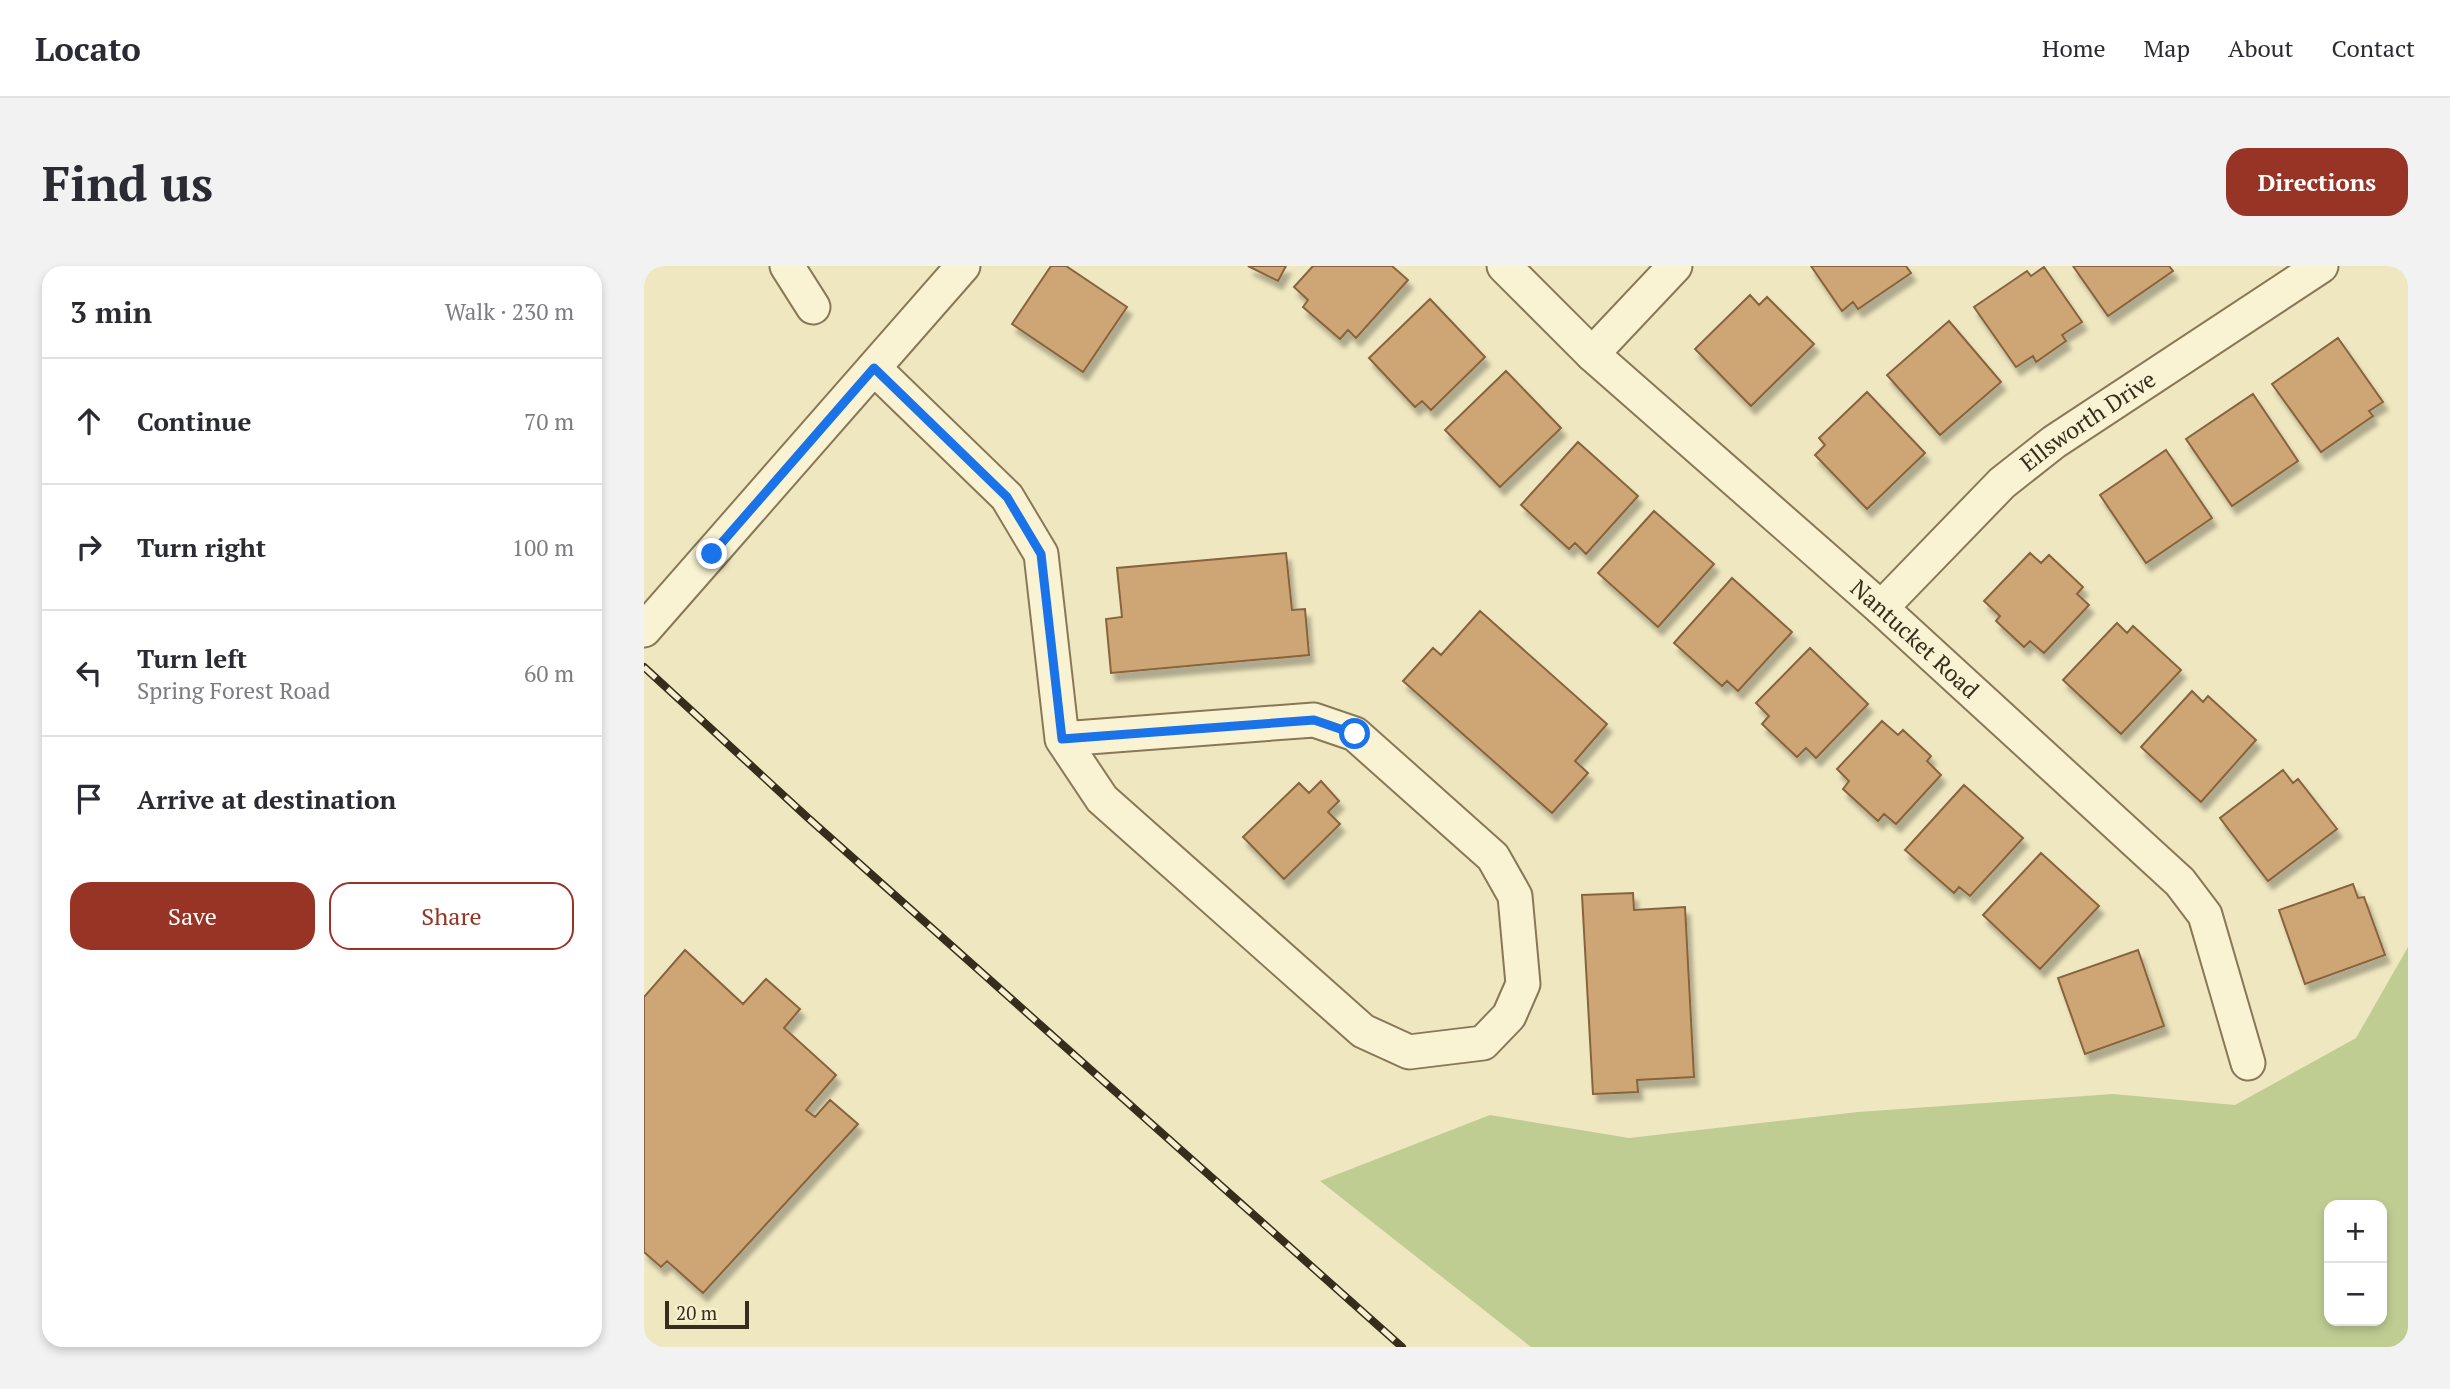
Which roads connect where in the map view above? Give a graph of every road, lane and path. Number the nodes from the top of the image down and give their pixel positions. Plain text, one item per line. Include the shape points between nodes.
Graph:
1 (787, 266) edge
2 (963, 266) edge
3 (1504, 266) edge
4 (1675, 266) edge
5 (2320, 266) edge
6 (813, 307) dead end
7 (1592, 354) junction
8 (874, 368) junction
9 (1881, 608) junction
10 (644, 630) edge
11 (1062, 739) junction
12 (2248, 1063) dead end

1 - 6 street
2 - 8 street
3 - 7 street, Nantucket Road
4 - 7 street
5 - 9 street, Ellsworth Drive via 2054,442 2003,483
7 - 9 street, Nantucket Road
8 - 10 street
8 - 11 street via 1007,497 1041,554
9 - 12 street, Nantucket Road via 2180,882 2205,915
11 - 11 street via 1102,799 1363,1031 1409,1052 1483,1043 1509,1016 1523,984 1515,896 1493,857 1355,734 1314,720

